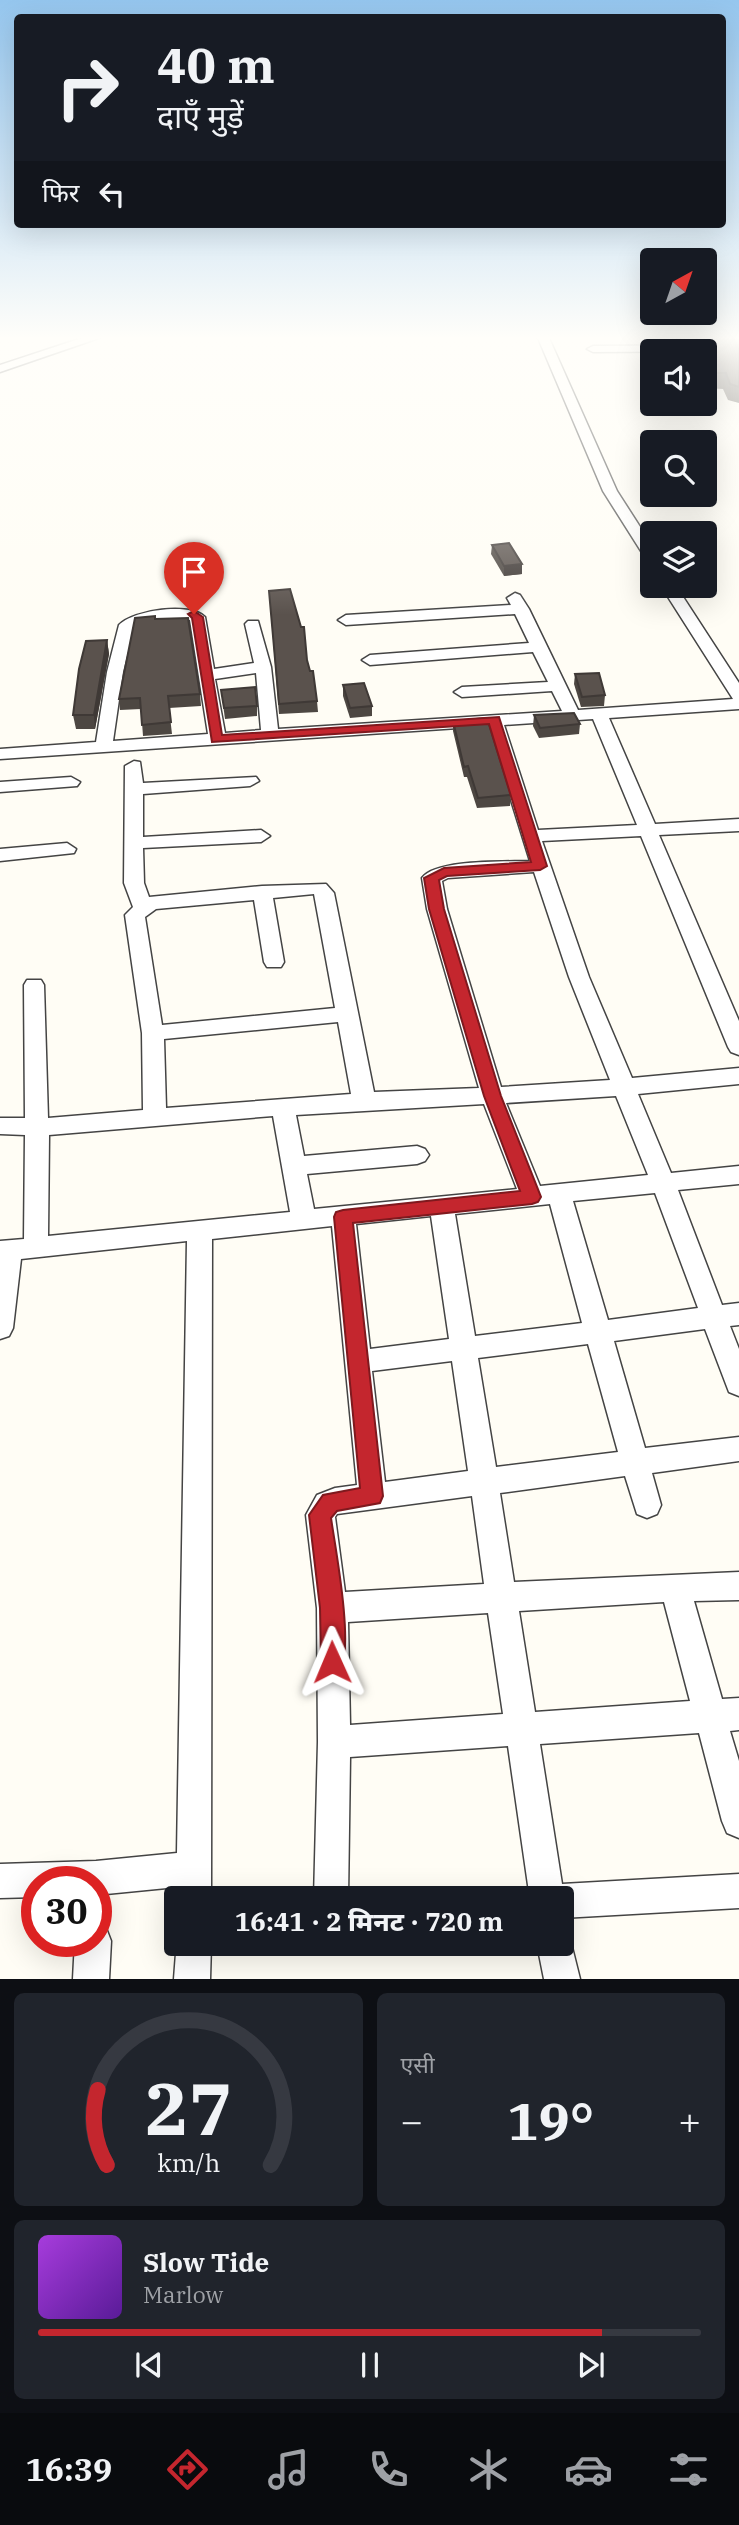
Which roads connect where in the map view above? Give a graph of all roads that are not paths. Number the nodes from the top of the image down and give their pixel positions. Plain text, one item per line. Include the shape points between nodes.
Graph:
1 (583, 430) edge
2 (640, 538) edge
3 (676, 598) edge
4 (346, 620) dead end
5 (253, 624) dead end
6 (538, 647) junction
7 (370, 660) dead end
8 (263, 667) junction
9 (208, 675) junction
10 (557, 686) junction
11 (462, 692) dead end
12 (739, 696) edge
13 (739, 704) edge
14 (599, 713) junction
15 (572, 715) junction
16 (494, 719) junction
17 (270, 735) junction
18 (217, 739) junction
19 (104, 746) junction
20 (0, 754) edge
21 (134, 766) dead end
22 (250, 781) dead end
23 (71, 782) dead end
24 (0, 787) edge
25 (134, 789) junction
26 (739, 825) edge
27 (649, 831) junction
28 (261, 836) dead end
29 (531, 836) junction
30 (134, 843) junction
31 (67, 849) dead end
32 (0, 855) edge
33 (540, 866) junction
34 (262, 892) junction
35 (142, 907) junction
36 (274, 962) dead end
37 (34, 985) dead end
38 (348, 1014) junction
39 (153, 1033) junction
40 (739, 1047) edge
41 (739, 1076) edge
42 (623, 1087) junction
43 (492, 1096) junction
44 (364, 1101) junction
45 (283, 1107) junction
46 (155, 1118) junction
47 (0, 1126) edge
48 (37, 1127) junction
49 (418, 1155) dead end
50 (294, 1166) junction
51 (739, 1175) edge
52 (664, 1184) junction
53 (559, 1194) junction
54 (532, 1197) junction
55 (442, 1207) junction
56 (343, 1217) junction
57 (304, 1221) junction
58 (200, 1231) junction
59 (36, 1248) junction
60 (5, 1251) edge
61 (726, 1315) edge
62 (0, 1328) edge
63 (598, 1331) junction
64 (463, 1348) junction
65 (357, 1362) junction
66 (739, 1384) edge
67 (739, 1449) edge
68 (635, 1462) junction
69 (483, 1480) junction
70 (372, 1496) junction
71 (648, 1505) dead end
72 (739, 1586) edge
73 (675, 1587) junction
74 (501, 1598) junction
75 (332, 1608) junction
76 (724, 1715) edge
77 (521, 1729) junction
78 (334, 1742) junction
79 (739, 1821) edge
80 (112, 1880) edge
81 (0, 1881) edge
82 (21, 1881) edge
83 (195, 1883) edge
84 (331, 1886) edge
85 (545, 1886) edge
86 (739, 1891) edge
87 (574, 1900) edge
88 (193, 1956) edge
89 (557, 1956) edge
90 (92, 1957) edge
91 (91, 1979) edge
92 (192, 1979) edge
93 (562, 1979) edge

1 - 2 street via 610,491
3 - 12 street
4 - 6 street via 518,604
5 - 8 street
6 - 7 street
6 - 10 street
8 - 9 street
8 - 17 street
9 - 18 street
9 - 19 street via 194,614 130,622 115,672
10 - 11 street
10 - 15 street
13 - 14 street
14 - 15 street
14 - 27 street
15 - 16 street
16 - 17 street
16 - 29 street
17 - 18 street
18 - 19 street
19 - 20 street
21 - 25 street
22 - 25 street
23 - 24 street
25 - 30 street
26 - 27 street
27 - 29 street
27 - 40 street
28 - 30 street
29 - 33 street
30 - 35 street via 134,883
31 - 32 street
33 - 42 street
33 - 43 street via 444,872 432,878
34 - 35 street
34 - 36 street
34 - 38 street via 323,890
35 - 39 street via 135,915
37 - 48 street
38 - 39 street
38 - 44 street
39 - 46 street
41 - 42 street
42 - 43 street
42 - 52 street
43 - 44 street
43 - 54 street
44 - 45 street
45 - 46 street
45 - 50 street
46 - 48 street
47 - 48 street
48 - 59 street
49 - 50 street
50 - 57 street
51 - 52 street
52 - 53 street
52 - 61 street
53 - 54 street
53 - 63 street
54 - 55 street
55 - 56 street
55 - 64 street
56 - 57 street
56 - 65 street
57 - 58 street
58 - 59 street
58 - 83 street
59 - 60 street
60 - 62 street
61 - 63 street
61 - 66 street
63 - 64 street
63 - 68 street
64 - 65 street
64 - 69 street
65 - 70 street
67 - 68 street
68 - 69 street
68 - 71 street
69 - 70 street
69 - 74 street
70 - 75 street via 335,1500 321,1511
72 - 73 street
73 - 74 street
73 - 76 street
74 - 75 street
74 - 77 street
75 - 78 street
76 - 77 street
76 - 79 street
77 - 78 street
77 - 85 street
78 - 84 street
80 - 83 street
81 - 82 street
86 - 87 street
88 - 92 street
89 - 93 street
90 - 91 street

